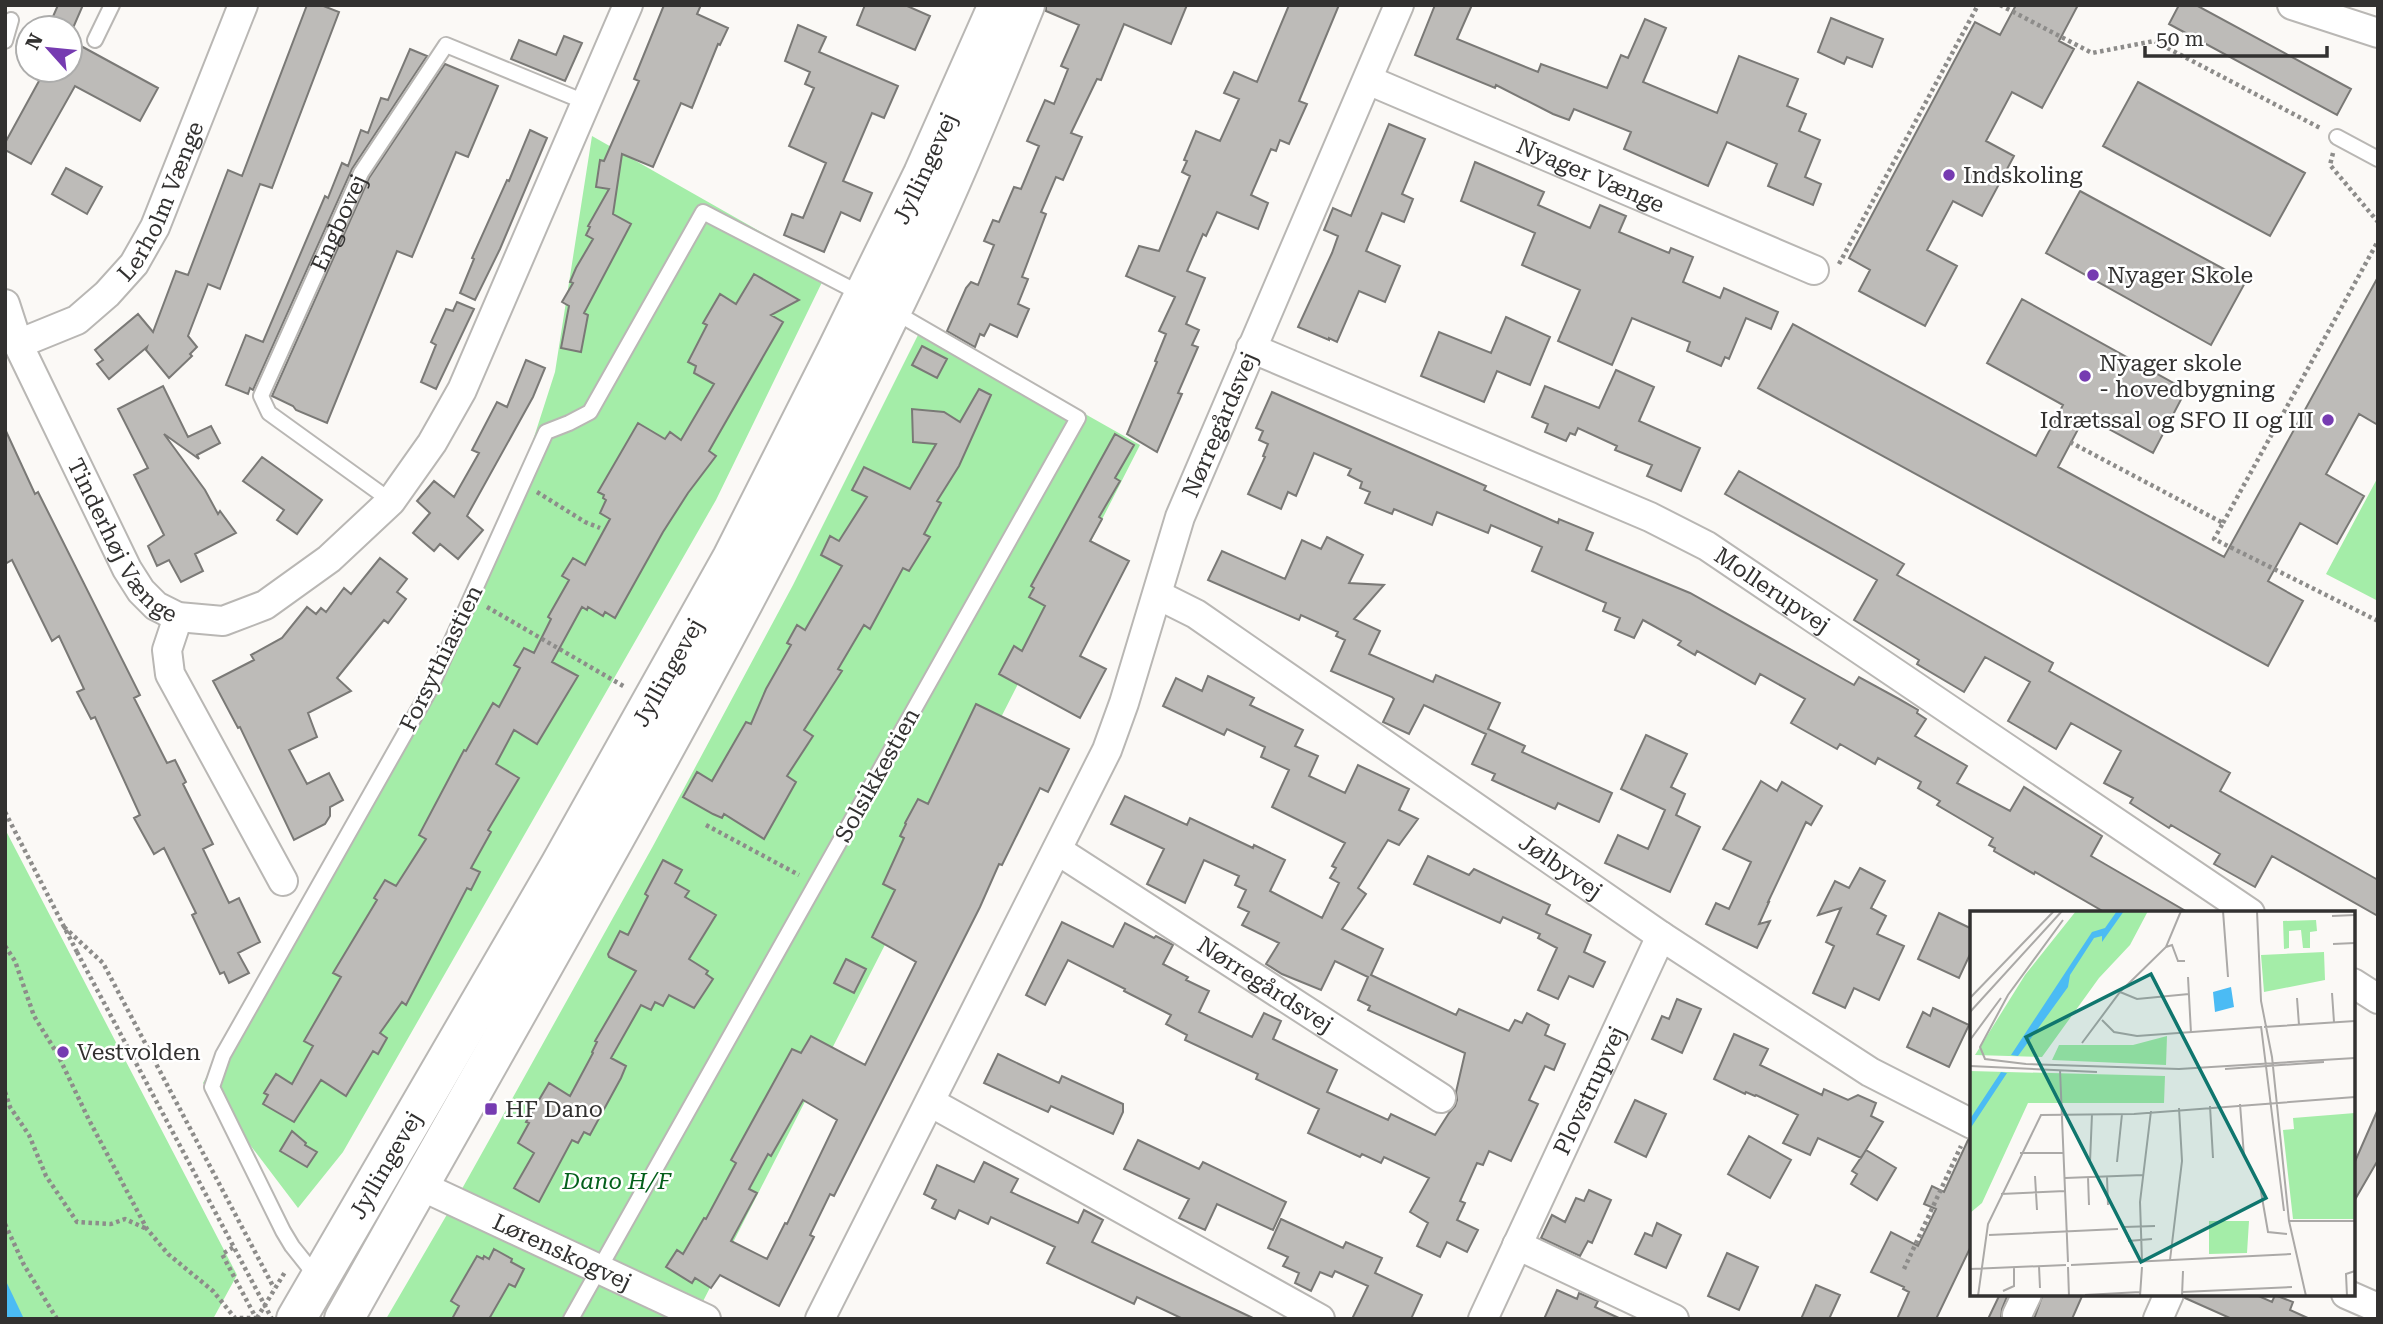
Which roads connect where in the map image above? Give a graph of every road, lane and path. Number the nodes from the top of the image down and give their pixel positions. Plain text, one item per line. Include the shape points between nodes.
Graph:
1 (112, 5) edge
2 (628, 5) edge
3 (998, 5) edge
4 (1025, 5) edge
5 (1399, 5) edge
6 (1979, 5) edge
7 (2000, 5) edge
8 (2292, 5) edge
9 (237, 7) edge
10 (12, 20) dead end
11 (2378, 33) edge
12 (95, 40) dead end
13 (5, 41) edge
14 (1368, 80) junction
15 (585, 102) junction
16 (2337, 137) junction
17 (2378, 159) edge
18 (2378, 222) edge
19 (2378, 241) edge
20 (1814, 270) joint
21 (5, 303) edge
22 (878, 303) junction
23 (18, 344) junction
24 (1251, 348) junction
25 (2070, 442) dead end
26 (522, 486) junction
27 (390, 502) junction
28 (2224, 523) junction
29 (600, 528) dead end
30 (1158, 595) junction
31 (471, 598) junction
32 (178, 617) junction
33 (2378, 621) edge
34 (652, 703) junction
35 (5, 812) edge
36 (706, 825) dead end
37 (1057, 850) junction
38 (283, 881) dead end
39 (815, 884) junction
40 (2247, 911) edge
41 (64, 927) junction
42 (1661, 936) junction
43 (5, 946) edge
44 (2355, 984) edge
45 (2378, 999) edge
46 (5, 1092) edge
47 (1441, 1098) dead end
48 (930, 1102) junction
49 (1970, 1123) edge
50 (1970, 1126) edge
51 (419, 1185) junction
52 (5, 1224) edge
53 (146, 1229) junction
54 (1517, 1245) junction
55 (234, 1247) junction
56 (598, 1269) junction
57 (1904, 1269) dead end
58 (328, 1280) junction
59 (2168, 1296) edge
60 (2351, 1296) edge
61 (2378, 1308) edge
62 (256, 1318) edge
63 (57, 1319) edge
64 (272, 1319) edge
65 (296, 1319) edge
66 (344, 1319) edge
67 (570, 1319) edge
68 (706, 1319) edge
69 (820, 1319) edge
70 (1320, 1319) edge
71 (1483, 1319) edge
72 (1674, 1319) edge
73 (2158, 1319) edge

1 - 12 lane
2 - 15 street
3 - 22 street, Jyllingevej via 923,174
4 - 22 street, Jyllingevej via 965,151
5 - 14 street, Nørregårdsvej
6 - 20 path via 1834,275
7 - 16 path via 2092,53 2154,41
8 - 11 street
9 - 23 street, Lerholm Vænge via 155,228 134,264 77,320
10 - 13 lane
14 - 20 street, Nyager Vænge
14 - 24 street, Nørregårdsvej
15 - 27 street via 462,390
15 - 27 lane, Engbovej via 446,45 361,173 261,396 269,413
16 - 17 lane
16 - 18 path via 2330,165
19 - 28 path
21 - 23 street, Tinderhøj Vænge
22 - 26 lane, Forsythiastien via 703,212 590,412 546,432
22 - 34 street, Jyllingevej
22 - 39 lane, Solsikkestien via 1078,418
22 - 51 street, Jyllingevej via 790,516 706,675
23 - 32 street, Tinderhøj Vænge via 127,569 156,606
24 - 30 street, Nørregårdsvej via 1180,517
24 - 40 street, Mollerupvej via 1650,517 1707,546
25 - 28 path
26 - 29 path
26 - 31 lane, Forsythiastien
27 - 32 street via 330,559 265,605 223,621
28 - 33 path via 2214,539
30 - 37 street, Nørregårdsvej via 1107,750
30 - 42 street, Jølbyvej via 1196,614
31 - 34 path
31 - 58 lane, Forsythiastien via 429,691 223,1055 212,1087 292,1246
32 - 38 street, Tinderhøj Vænge via 167,650 170,674
34 - 58 street, Jyllingevej via 348,1230
35 - 41 path
36 - 39 path
37 - 47 street, Nørregårdsvej
37 - 48 street, Nørregårdsvej
39 - 56 lane, Solsikkestien
41 - 55 path, bridge
41 - 62 path via 103,963 274,1288
42 - 49 street, Jølbyvej via 1870,1072
42 - 54 street, Plovstrupvej
43 - 53 path via 34,1016
44 - 45 street
46 - 53 path via 46,1175 77,1222 111,1224 125,1219
48 - 69 street, Nørregårdsvej
48 - 70 street
50 - 57 path
51 - 56 street, Lørenskogvej
51 - 66 street, Jyllingevej
52 - 63 path
53 - 62 path via 213,1291 235,1318
54 - 71 street, Plovstrupvej
54 - 72 street
55 - 62 path via 222,1254
55 - 64 path, bridge
56 - 67 lane, Solsikkestien
56 - 68 street, Lørenskogvej
58 - 65 street, Jyllingevej
59 - 73 street
60 - 61 street

